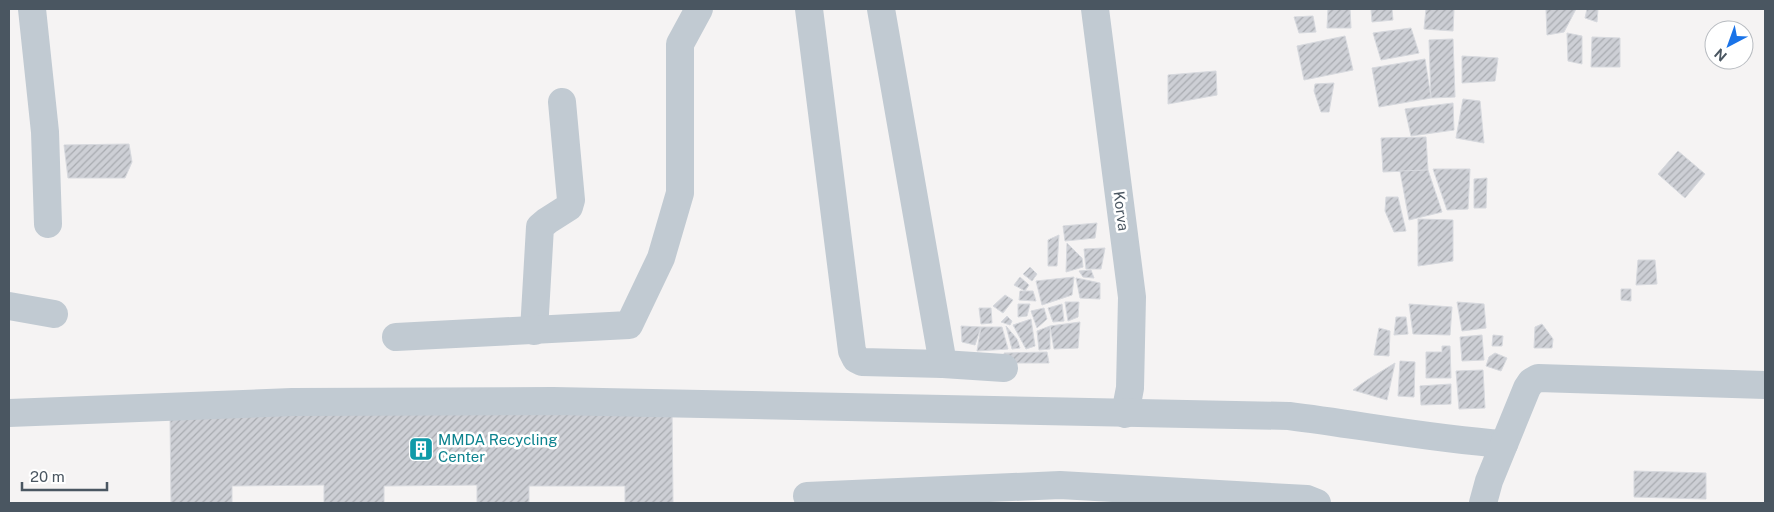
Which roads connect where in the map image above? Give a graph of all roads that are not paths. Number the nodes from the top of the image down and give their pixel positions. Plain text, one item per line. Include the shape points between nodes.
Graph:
1 (32, 9) edge
2 (699, 9) edge
3 (808, 9) edge
4 (882, 9) edge
5 (1095, 9) edge
6 (562, 102) dead end
7 (48, 224) dead end
8 (9, 306) edge
9 (54, 314) dead end
10 (534, 331) junction
11 (396, 337) dead end
12 (943, 364) junction
13 (1004, 368) dead end
14 (1765, 385) edge
15 (9, 413) edge
16 (1125, 414) junction
17 (1504, 444) junction
18 (1060, 494) edge
19 (807, 496) dead end
20 (1317, 503) edge
21 (1483, 503) edge

1 - 7 street via 45,132
2 - 10 street via 680,44 680,193 661,258 633,320 623,327
3 - 12 street via 852,351 862,362
4 - 12 street
5 - 16 street, Korva via 1132,297 1130,388
6 - 10 street via 571,200 569,207 540,227
8 - 9 street
10 - 11 street
12 - 13 street
14 - 17 street via 1538,378 1527,388
15 - 16 street via 273,402 552,401
16 - 17 street via 1289,416 1460,441
17 - 21 street
18 - 19 street
18 - 20 street via 1307,500

